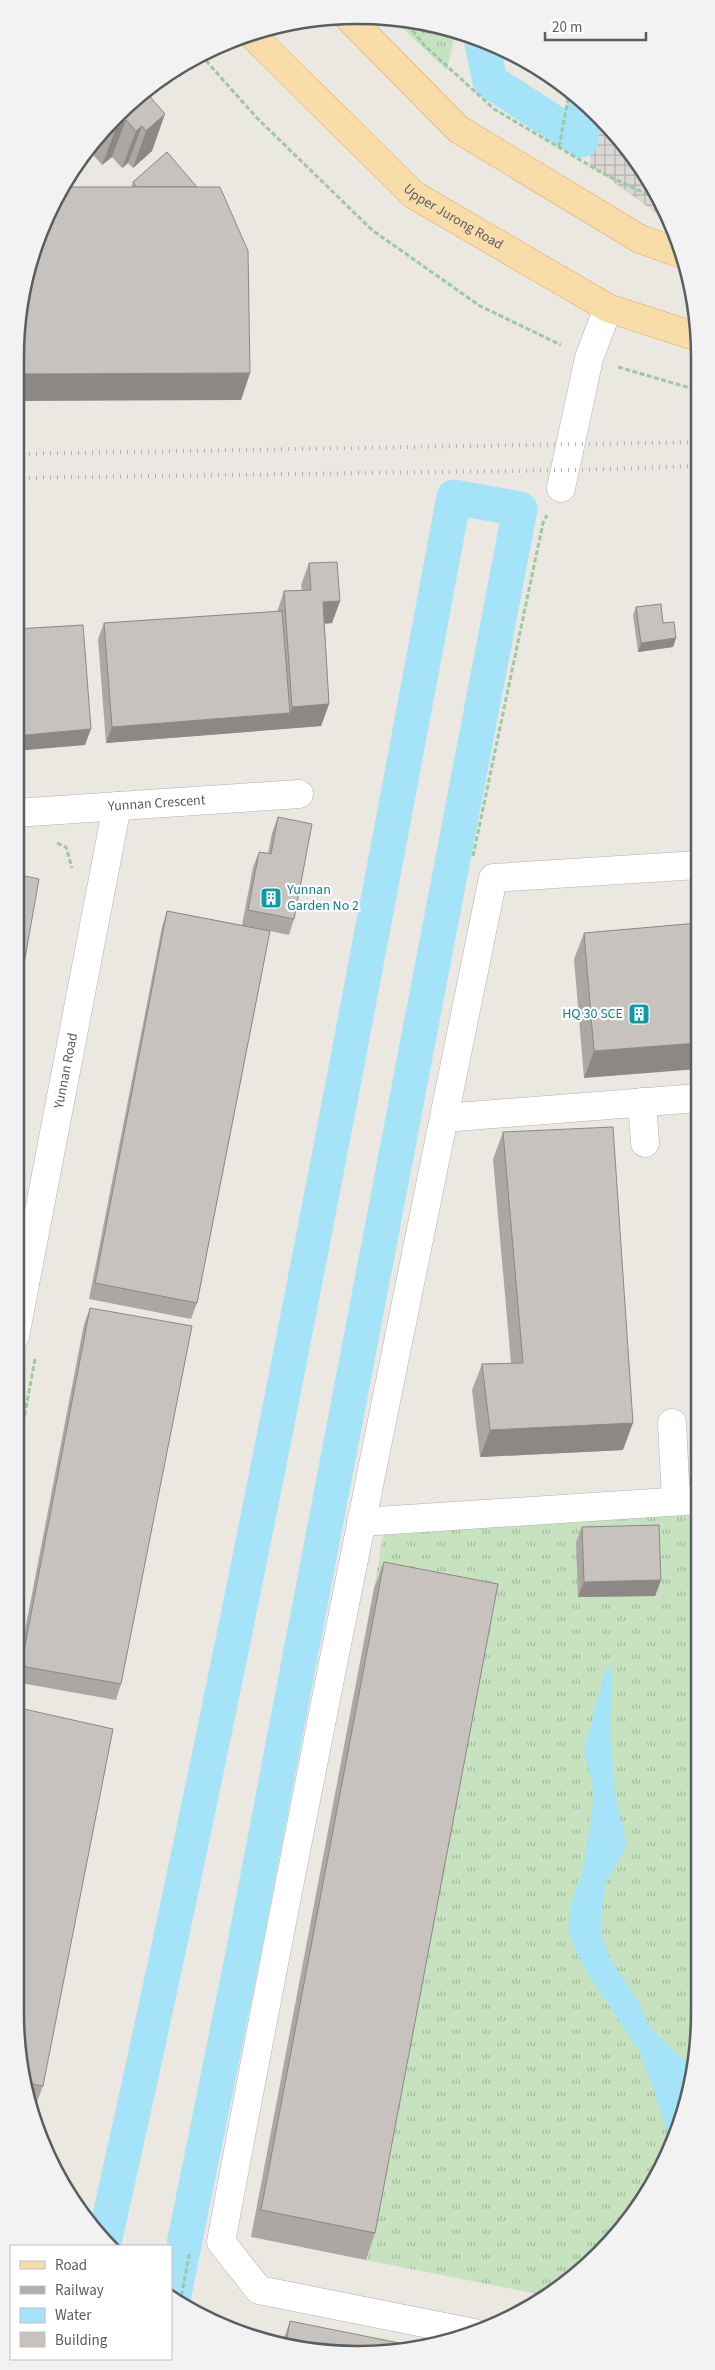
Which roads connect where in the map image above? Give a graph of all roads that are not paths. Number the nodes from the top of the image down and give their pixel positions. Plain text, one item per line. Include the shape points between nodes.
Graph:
1 (355, 24) edge
2 (256, 39) edge
3 (674, 251) edge
4 (608, 308) junction
5 (691, 335) edge
6 (561, 488) dead end
7 (299, 794) dead end
8 (117, 806) junction
9 (24, 812) edge
10 (691, 865) edge
11 (691, 1098) edge
12 (642, 1102) junction
13 (444, 1118) junction
14 (645, 1143) dead end
15 (26, 1343) edge
16 (672, 1423) dead end
17 (688, 1500) edge
18 (361, 1522) junction
19 (460, 2330) edge

1 - 3 main road via 458,129 640,239
2 - 4 main road, Upper Jurong Road via 414,195
4 - 5 main road, Upper Jurong Road
4 - 6 street via 589,358
7 - 8 street, Yunnan Crescent
8 - 9 street, Yunnan Crescent
8 - 15 street, Yunnan Road
10 - 13 street via 493,878
11 - 12 street
12 - 13 street
12 - 14 street
13 - 18 street
16 - 17 street
17 - 18 street
18 - 19 street via 221,2242 259,2290

